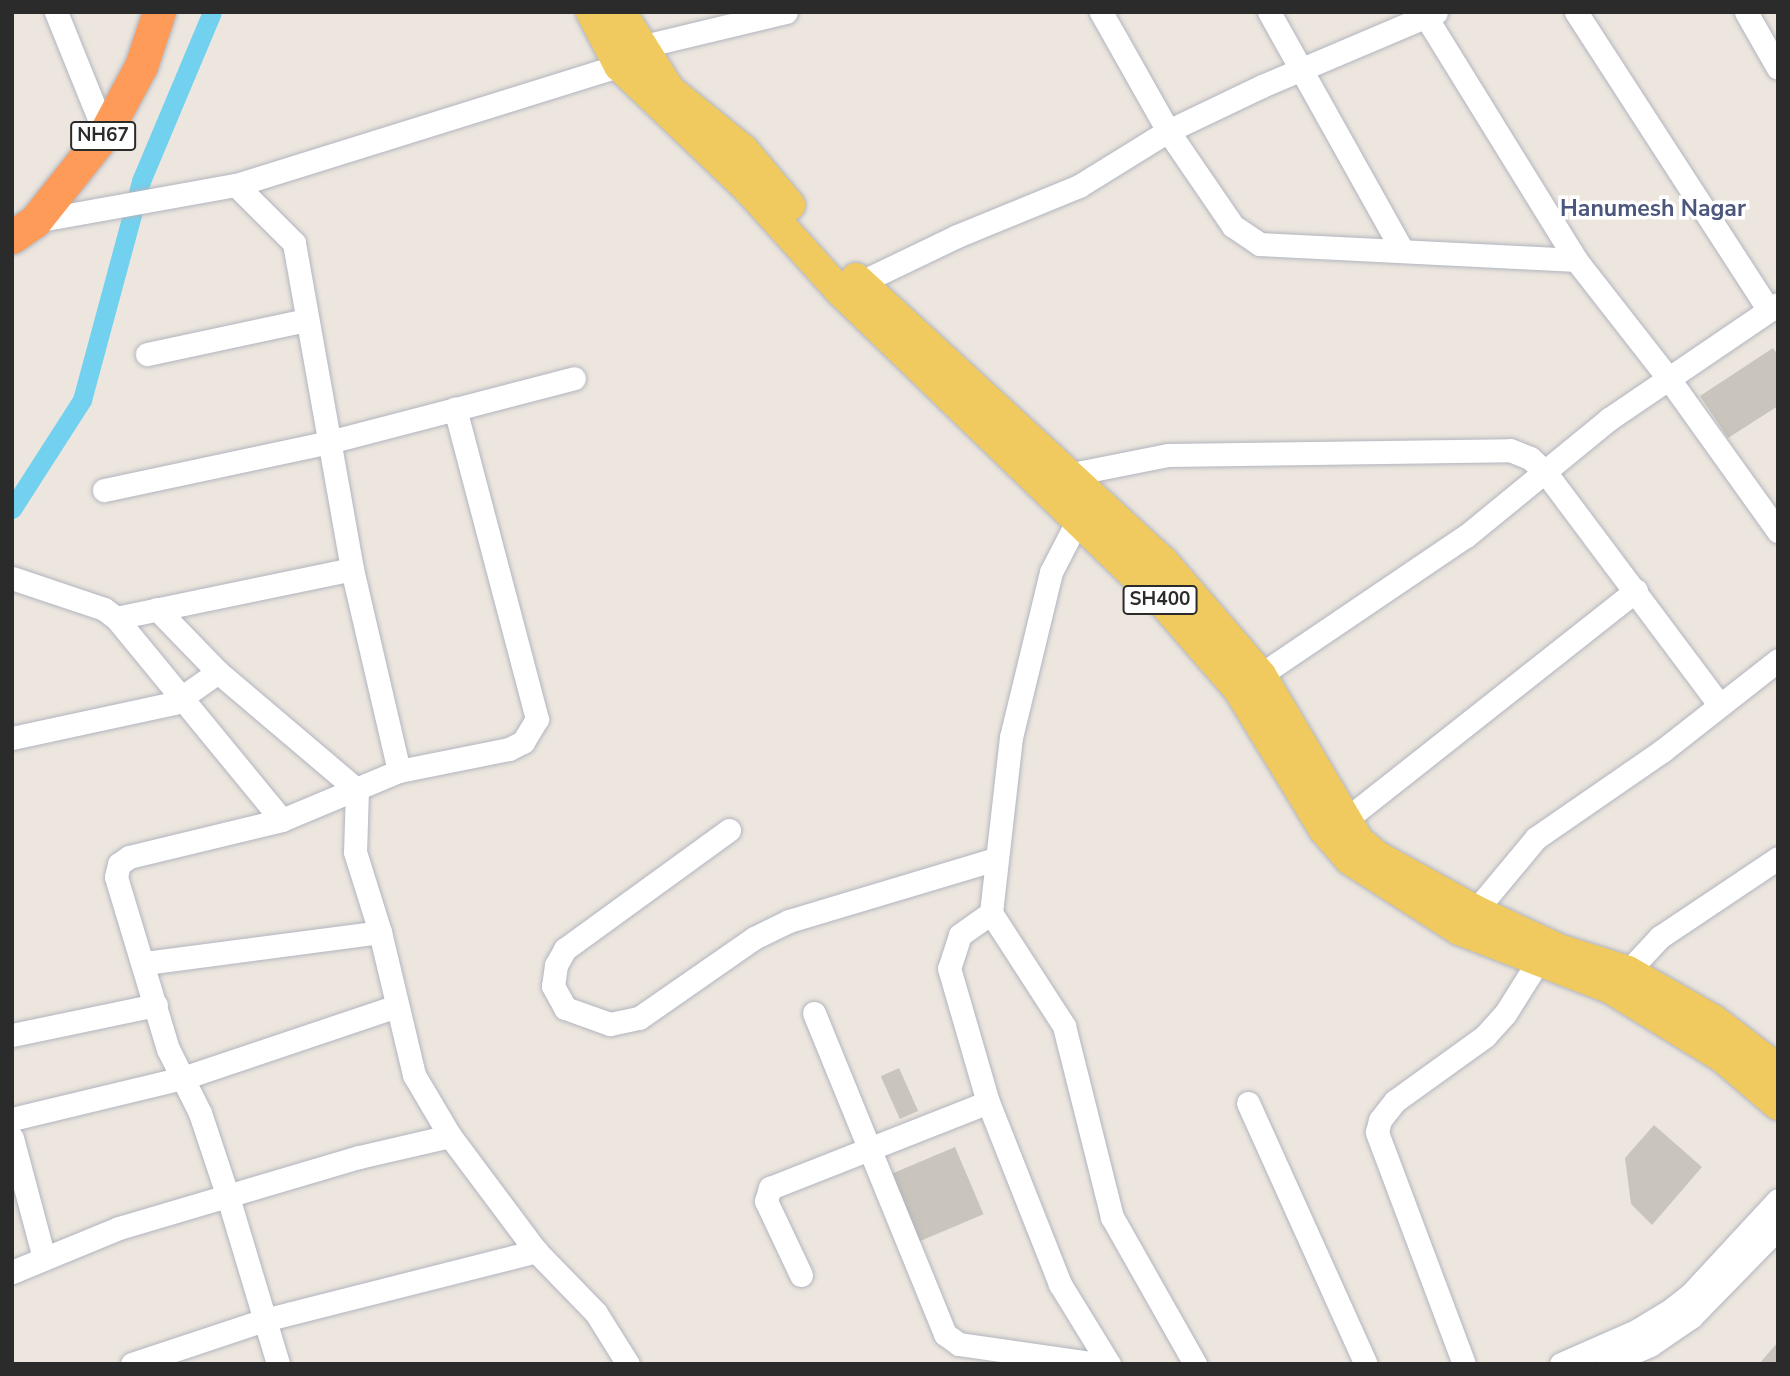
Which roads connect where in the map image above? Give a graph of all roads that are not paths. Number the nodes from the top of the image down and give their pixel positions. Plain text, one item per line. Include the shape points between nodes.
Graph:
1 (57, 12) edge
2 (159, 12) edge
3 (592, 12) edge
4 (621, 12) edge
5 (1101, 12) edge
6 (1269, 12) edge
7 (1576, 12) edge
8 (1746, 12) edge
9 (779, 13) edge
10 (1431, 15) edge
11 (703, 22) edge
12 (629, 57) junction
13 (1778, 68) edge
14 (1302, 71) junction
15 (1168, 131) junction
16 (105, 133) junction
17 (236, 185) junction
18 (24, 229) edge
19 (1402, 250) junction
20 (1576, 260) junction
21 (850, 287) junction
22 (1773, 307) edge
23 (305, 320) junction
24 (147, 354) dead end
25 (574, 378) dead end
26 (1669, 379) junction
27 (455, 409) junction
28 (329, 442) junction
29 (1546, 473) junction
30 (1069, 474) junction
31 (1036, 483) junction
32 (104, 490) dead end
33 (1771, 503) edge
34 (1084, 508) junction
35 (1778, 531) edge
36 (352, 569) junction
37 (14, 584) edge
38 (1636, 590) junction
39 (157, 610) junction
40 (116, 618) junction
41 (1778, 660) edge
42 (218, 672) junction
43 (1250, 682) junction
44 (183, 700) junction
45 (1719, 704) junction
46 (12, 738) edge
47 (399, 771) junction
48 (357, 790) junction
49 (282, 820) junction
50 (1344, 821) junction
51 (729, 830) dead end
52 (1778, 858) edge
53 (996, 859) junction
54 (991, 913) junction
55 (1467, 920) junction
56 (380, 932) junction
57 (1543, 953) junction
58 (145, 963) junction
59 (1619, 980) junction
60 (156, 1005) junction
61 (397, 1006) junction
62 (814, 1013) dead end
63 (12, 1035) edge
64 (1778, 1069) edge
65 (183, 1078) junction
66 (988, 1102) junction
67 (1248, 1103) dead end
68 (1778, 1105) edge
69 (12, 1119) edge
70 (450, 1136) junction
71 (12, 1138) edge
72 (869, 1149) junction
73 (228, 1197) junction
74 (1778, 1200) edge
75 (1778, 1228) edge
76 (536, 1251) junction
77 (44, 1258) junction
78 (12, 1272) edge
79 (801, 1275) dead end
80 (264, 1320) junction
81 (132, 1364) edge
82 (278, 1364) edge
83 (628, 1364) edge
84 (1098, 1364) edge
85 (1109, 1364) edge
86 (1195, 1364) edge
87 (1366, 1364) edge
88 (1464, 1364) edge
89 (1560, 1364) edge
90 (1607, 1364) edge

1 - 16 street
2 - 16 highway, NH67 via 141,66
3 - 12 main road, SH400
4 - 12 main road, SH400
5 - 15 street
6 - 14 street
7 - 22 street
8 - 13 street
9 - 11 street
10 - 14 street
10 - 20 street
11 - 12 street
12 - 17 street
12 - 21 main road, SH400 via 740,181
14 - 15 street
14 - 19 street
15 - 19 street via 1233,226 1260,244
15 - 21 street via 1079,186
16 - 18 highway, NH67
17 - 18 street
17 - 23 street via 294,243
19 - 20 street
20 - 26 street
21 - 30 main road, SH400
21 - 31 main road, SH400
22 - 26 street
23 - 24 street
23 - 28 street
25 - 27 street
26 - 29 street via 1609,419
26 - 33 street
27 - 28 street
27 - 47 street via 537,719 523,743 509,749
28 - 32 street
28 - 36 street
29 - 30 street via 1530,458 1510,450 1168,455
29 - 38 street
29 - 43 street via 1466,536
30 - 31 street
30 - 34 main road, SH400
31 - 34 main road, SH400
33 - 35 street
34 - 43 main road, SH400 via 1164,604
34 - 53 street via 1051,572 1033,642 1011,737
36 - 39 street
36 - 47 street
37 - 40 street via 104,609
38 - 45 street
38 - 50 street
39 - 40 street
39 - 42 street
40 - 44 street
41 - 45 street
42 - 44 street
42 - 48 street
43 - 50 main road, SH400
43 - 55 main road, SH400 via 1324,831 1350,860
44 - 46 street
44 - 49 street
45 - 55 street via 1662,751 1536,838
47 - 48 street
48 - 49 street
48 - 56 street via 355,852
49 - 58 street via 129,857 119,864 116,877
50 - 55 main road, SH400 via 1379,857
51 - 53 street via 565,949 556,965 553,986 565,1008 610,1024 639,1018 754,938 789,922
52 - 59 street via 1660,937
53 - 54 street
54 - 66 street via 960,935 949,968
54 - 86 street via 1064,1026 1112,1217
55 - 57 main road, SH400
56 - 58 street
56 - 61 street
57 - 59 main road, SH400
57 - 88 street via 1492,1028 1395,1101 1377,1132
58 - 60 street
59 - 64 main road, SH400 via 1714,1020
59 - 68 main road, SH400
60 - 63 street
60 - 65 street via 168,1049
61 - 65 street
61 - 70 street via 414,1075
62 - 72 street
65 - 69 street
65 - 73 street via 200,1113
66 - 72 street
66 - 85 street via 1060,1284
67 - 87 street
70 - 73 street via 359,1157
70 - 76 street
71 - 77 street
72 - 79 street via 765,1193
72 - 84 street via 951,1342
73 - 77 street via 119,1228
73 - 80 street
74 - 89 street via 1690,1295 1668,1312
75 - 90 street via 1691,1317 1650,1345
76 - 80 street
76 - 83 street via 596,1313
77 - 78 street
80 - 81 street
80 - 82 street

